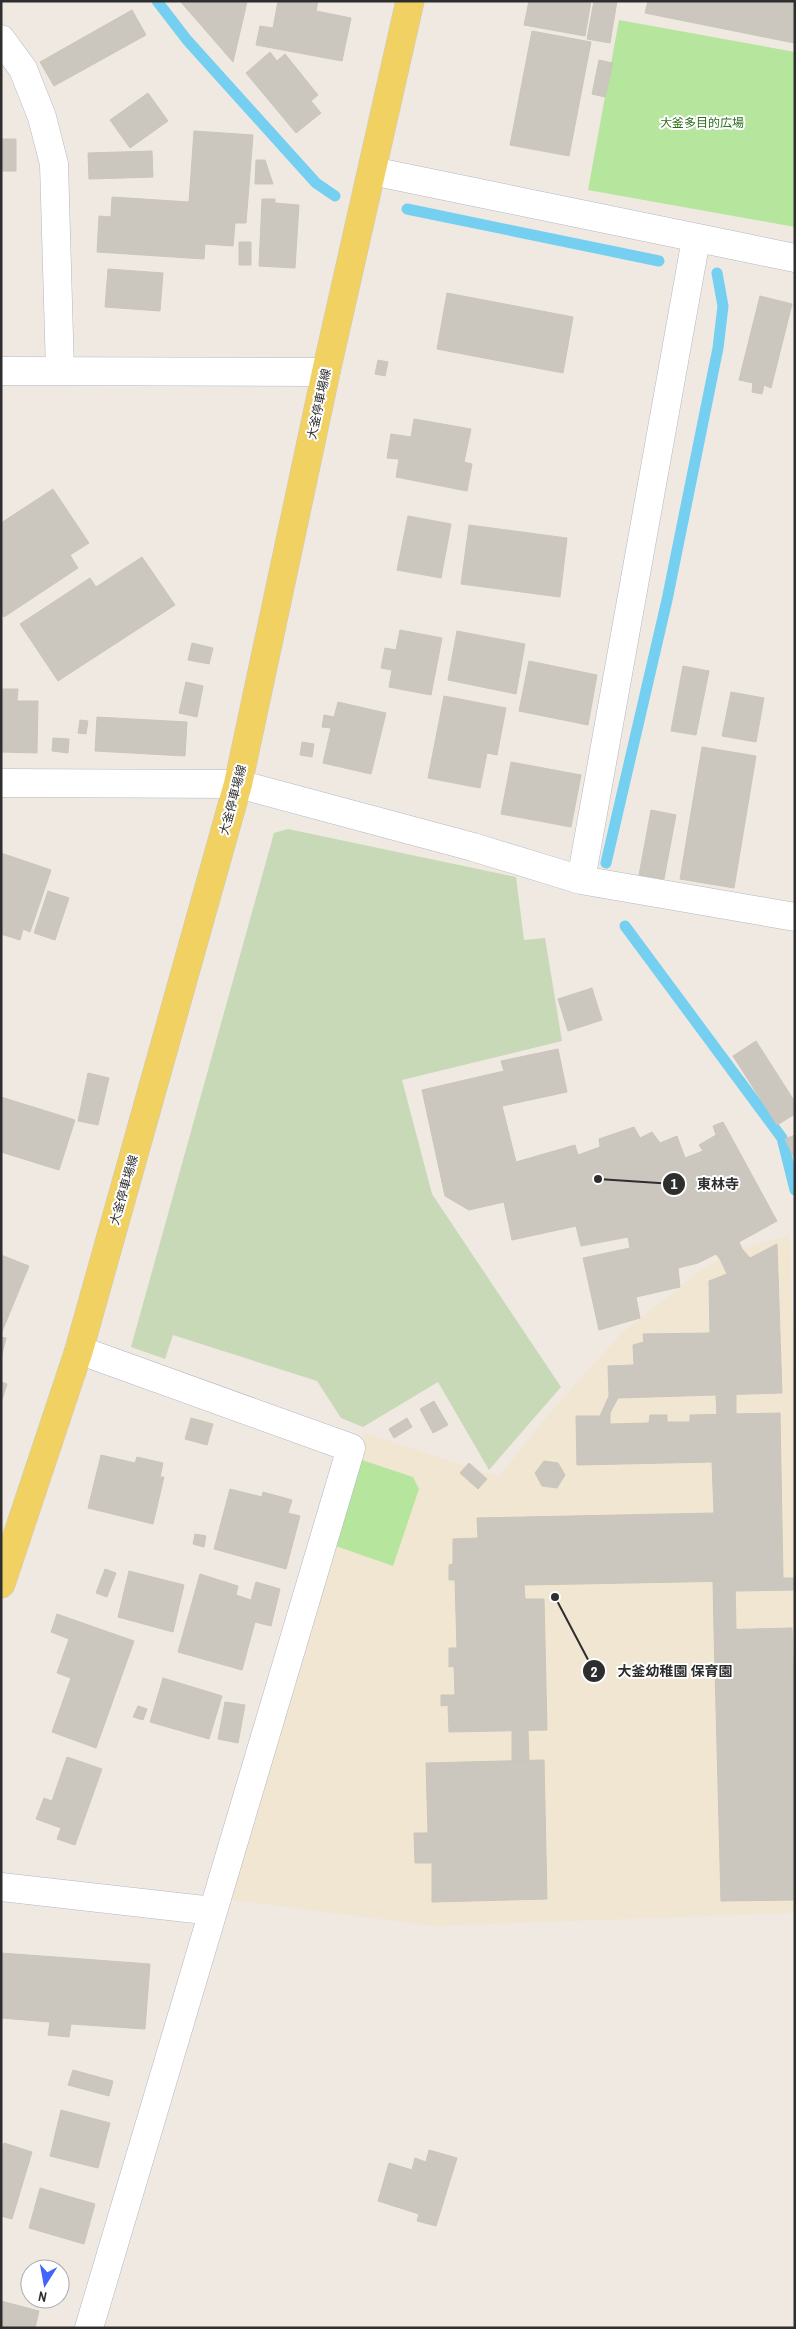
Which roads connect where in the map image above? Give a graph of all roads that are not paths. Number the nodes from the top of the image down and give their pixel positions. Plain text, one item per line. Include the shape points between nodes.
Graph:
1 (410, 1) edge
2 (1, 39) edge
3 (372, 170) junction
4 (696, 238) junction
5 (795, 258) edge
6 (1, 371) edge
7 (60, 372) junction
8 (326, 372) junction
9 (1, 783) edge
10 (238, 784) junction
11 (581, 880) junction
12 (795, 917) edge
13 (79, 1350) junction
14 (1, 1584) edge
15 (1, 1887) edge
16 (213, 1911) junction
17 (89, 2328) edge

1 - 3 main road, 大釜停車場線
2 - 7 street via 23,69 42,117 54,164
3 - 4 street
3 - 8 main road, 大釜停車場線
4 - 5 street
4 - 11 street
6 - 7 street
7 - 8 street
8 - 10 main road, 大釜停車場線
9 - 10 street
10 - 11 street via 473,846
10 - 13 main road, 大釜停車場線
11 - 12 street
13 - 14 main road, 大釜停車場線
13 - 16 street via 351,1448
15 - 16 street
16 - 17 street

